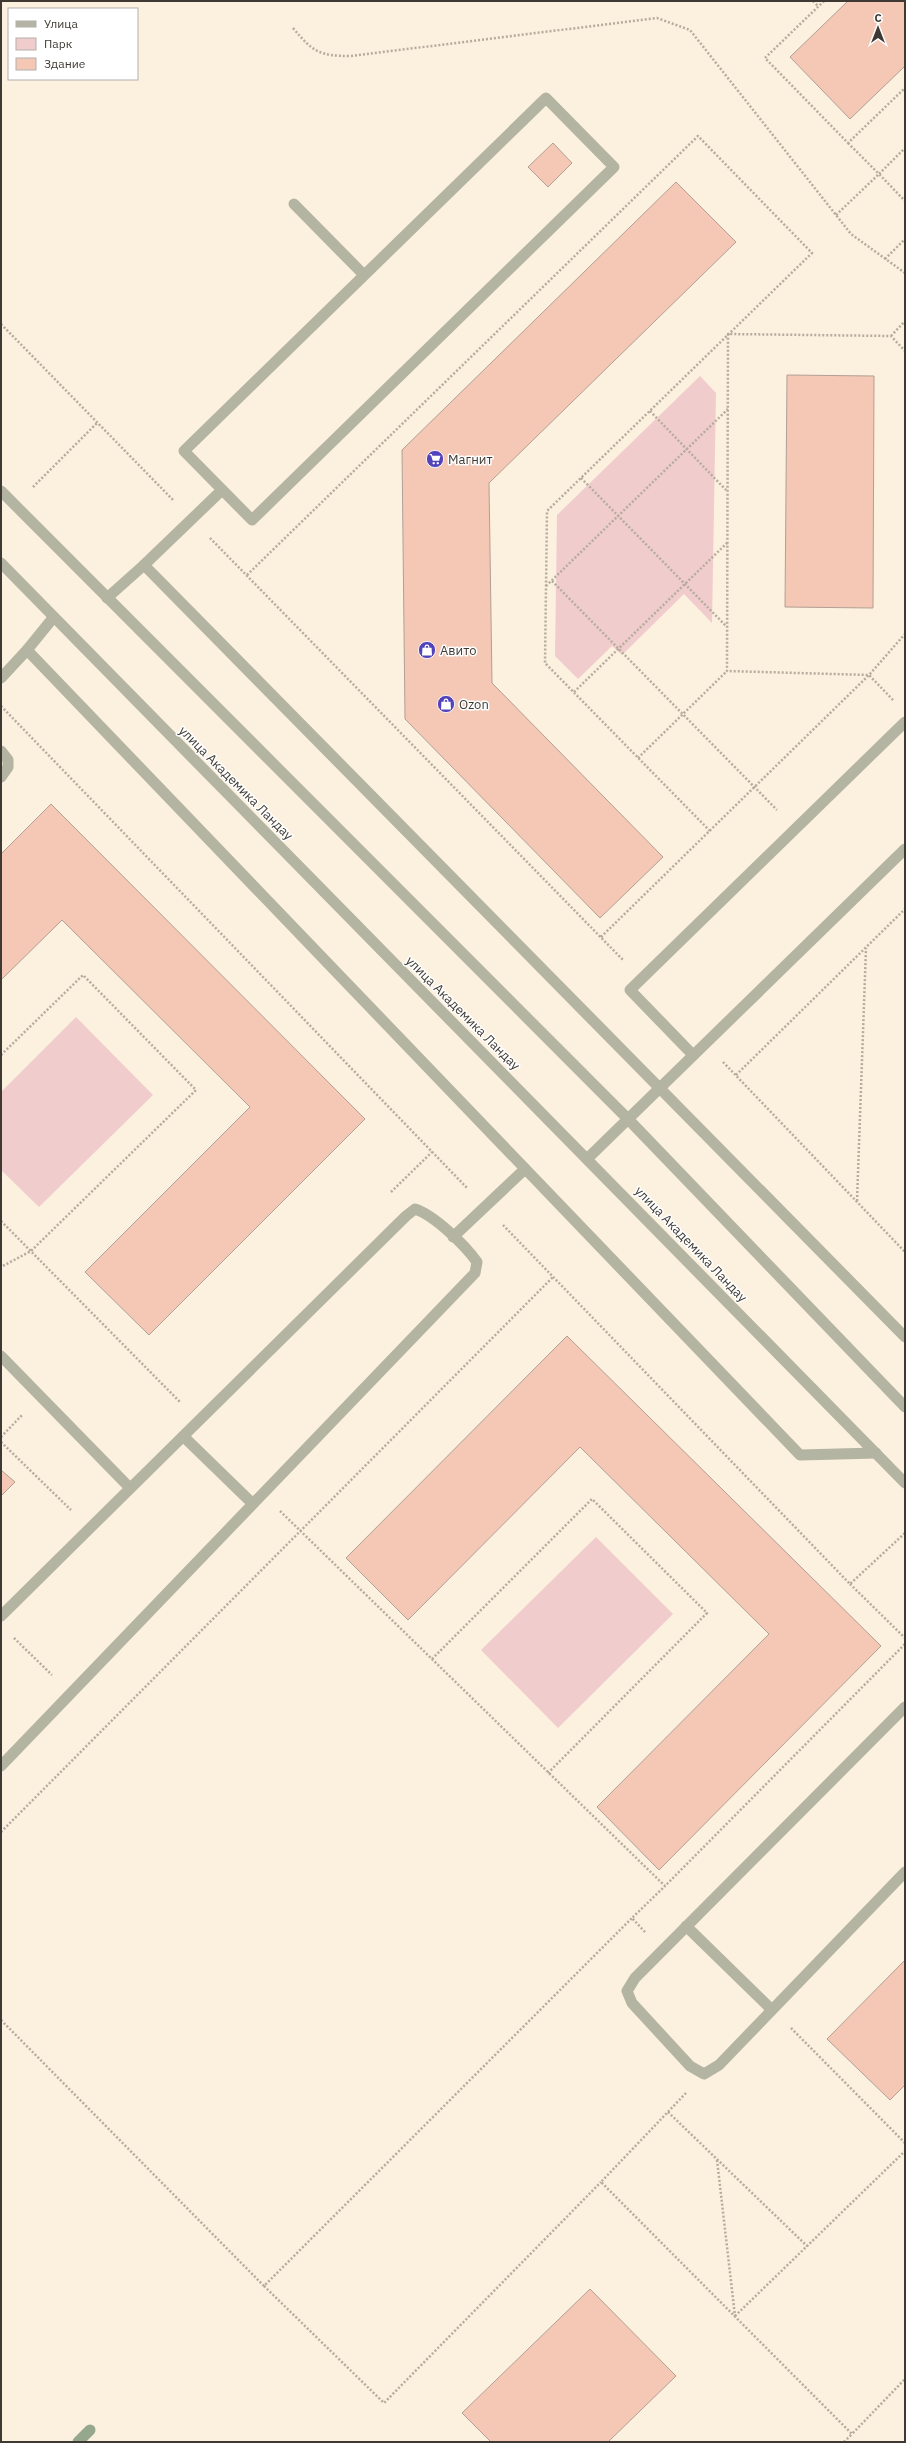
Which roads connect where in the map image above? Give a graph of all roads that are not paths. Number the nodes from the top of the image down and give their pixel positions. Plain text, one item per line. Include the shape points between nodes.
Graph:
1 (294, 204) dead end
2 (364, 275) junction
3 (222, 490) junction
4 (1, 491) edge
5 (1, 563) edge
6 (144, 565) junction
7 (107, 598) junction
8 (53, 618) junction
9 (27, 650) junction
10 (1, 678) edge
11 (905, 722) edge
12 (1, 751) edge
13 (1, 777) edge
14 (905, 849) edge
15 (693, 1055) junction
16 (661, 1087) junction
17 (628, 1118) junction
18 (587, 1159) junction
19 (525, 1169) junction
20 (453, 1237) junction
21 (905, 1337) edge
22 (1, 1356) edge
23 (905, 1407) edge
24 (183, 1436) junction
25 (876, 1453) junction
26 (905, 1483) edge
27 (130, 1488) junction
28 (253, 1504) junction
29 (1, 1616) edge
30 (905, 1707) edge
31 (1, 1766) edge
32 (905, 1872) edge
33 (686, 1926) junction
34 (772, 2010) junction

1 - 2 street
2 - 3 street via 184,451
2 - 3 street via 546,98 614,167 252,520
3 - 6 street
4 - 7 street
5 - 8 street, улица Академика Ландау
6 - 7 street
6 - 16 street
7 - 17 street
8 - 9 street
8 - 18 street, улица Академика Ландау
9 - 10 street
9 - 19 street
11 - 15 street via 630,990
12 - 13 street via 8,760 8,767
14 - 15 street
15 - 16 street
16 - 17 street
16 - 21 street
17 - 18 street
17 - 23 street
18 - 25 street, улица Академика Ландау
19 - 20 street
19 - 25 street via 800,1455
20 - 24 street via 426,1212 415,1209
20 - 28 street via 477,1262 475,1273
22 - 27 street
24 - 27 street
24 - 28 street
25 - 26 street, улица Академика Ландау
27 - 29 street
28 - 31 street
30 - 33 street
32 - 34 street
33 - 34 street
33 - 34 street via 635,1978 627,1991 632,2004 690,2066 704,2074 718,2065

